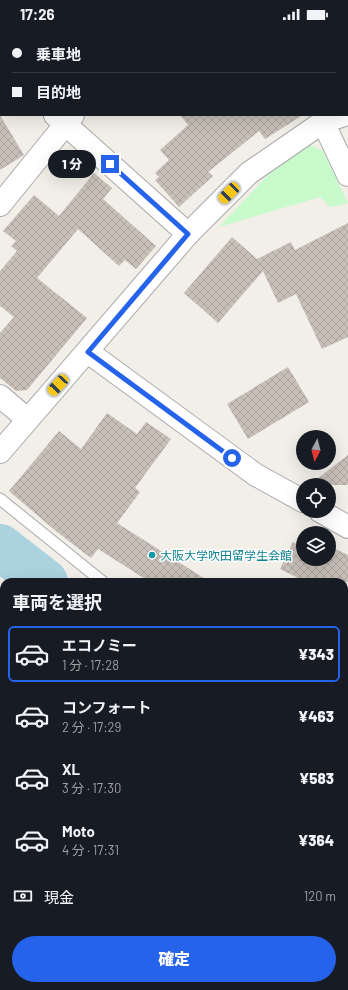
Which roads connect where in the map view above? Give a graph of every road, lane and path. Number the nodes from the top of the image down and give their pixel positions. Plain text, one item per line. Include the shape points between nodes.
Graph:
1 (341, 116) edge
2 (64, 118) edge
3 (323, 122) junction
4 (348, 175) edge
5 (0, 205) edge
6 (188, 234) junction
7 (88, 352) junction
8 (0, 396) edge
9 (27, 419) junction
10 (0, 452) edge
11 (296, 497) edge
12 (0, 499) edge
13 (333, 518) edge
14 (348, 526) edge
15 (98, 578) edge

1 - 3 street
2 - 5 street
2 - 6 street
3 - 4 street
3 - 6 street via 249,172
6 - 7 street
7 - 9 street
7 - 11 street via 256,475
8 - 9 street
9 - 10 street
12 - 15 lane
13 - 14 street

